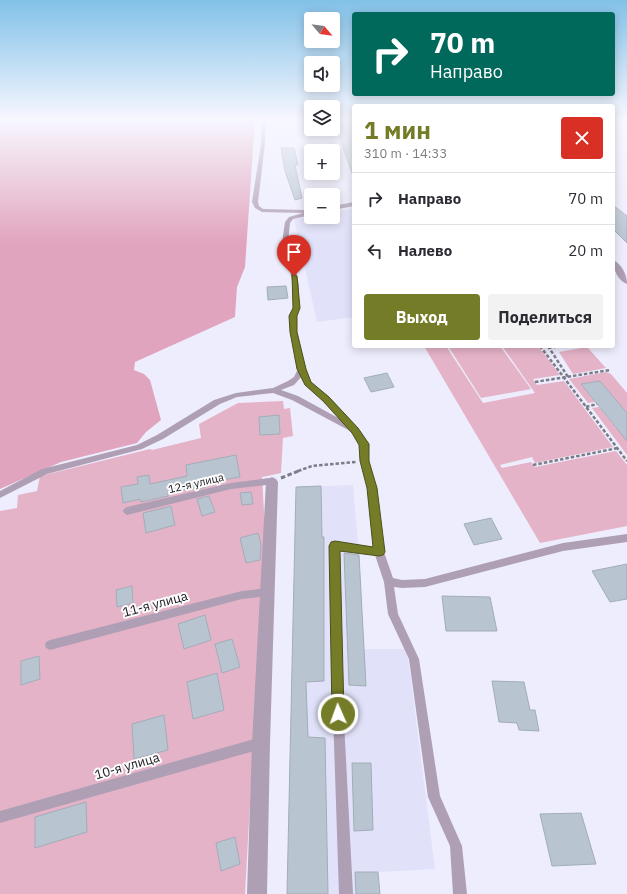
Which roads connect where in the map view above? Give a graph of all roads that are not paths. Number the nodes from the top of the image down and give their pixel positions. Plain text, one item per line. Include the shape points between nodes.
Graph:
1 (261, 161) edge
2 (352, 204) edge
3 (340, 207) edge
4 (304, 212) edge
5 (304, 214) edge
6 (615, 267) edge
7 (627, 281) edge
8 (302, 369) junction
9 (274, 390) junction
10 (355, 430) junction
11 (272, 482) joint
12 (0, 495) edge
13 (127, 510) dead end
14 (627, 538) edge
15 (379, 552) junction
16 (388, 582) junction
17 (268, 592) junction
18 (50, 646) dead end
19 (261, 743) junction
20 (0, 817) edge
21 (257, 894) edge
22 (346, 894) edge
23 (460, 894) edge

1 - 4 lane via 255,202 257,207 262,210
2 - 3 lane
5 - 8 lane via 287,222 285,243 296,286 294,332
6 - 7 street
8 - 9 lane via 291,383
8 - 10 lane via 308,383
9 - 10 lane via 295,398
9 - 12 lane via 236,395 217,402 139,447 45,471
10 - 15 lane via 364,444
11 - 13 lane, 12-я улица via 232,486
11 - 17 street
14 - 16 lane via 564,548 425,583
15 - 16 lane
15 - 22 lane via 335,546 337,684
16 - 23 lane via 393,614 414,659 434,797 456,846
17 - 18 lane, 11-я улица via 242,595
17 - 19 street
19 - 20 lane, 10-я улица
19 - 21 street

